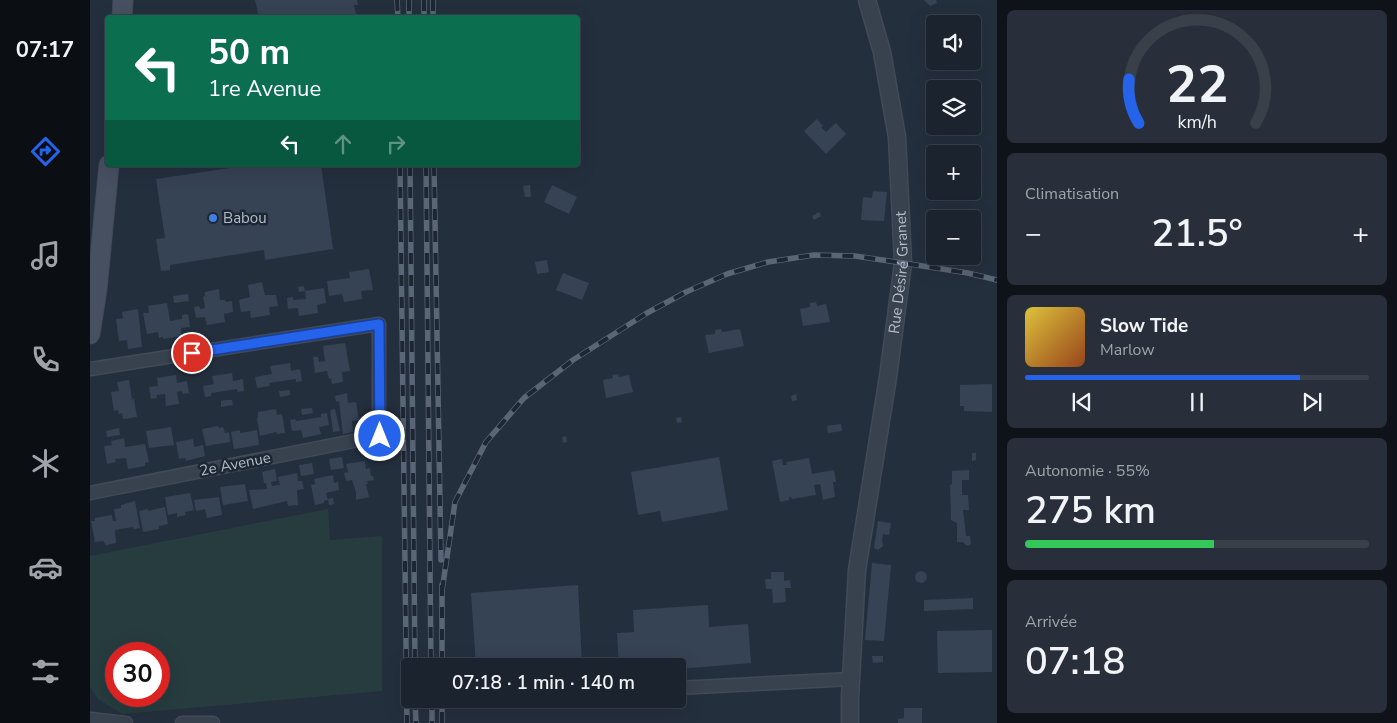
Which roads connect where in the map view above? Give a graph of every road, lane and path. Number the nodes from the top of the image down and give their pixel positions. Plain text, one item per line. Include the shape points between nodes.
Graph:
1 (123, 0) edge
2 (867, 0) edge
3 (122, 15) edge
4 (109, 167) edge
5 (94, 272) edge
6 (90, 334) edge
7 (90, 369) edge
8 (90, 492) edge
9 (850, 679) junction
10 (686, 688) edge
11 (90, 710) edge
12 (95, 719) edge
13 (126, 723) edge
14 (182, 723) edge
15 (213, 723) edge
16 (850, 723) edge

1 - 3 main road
2 - 9 street, Rue Désiré Granet via 882,52 897,137 903,263 856,570
4 - 5 main road
5 - 6 main road
7 - 8 street, 2e Avenue via 379,324 380,436
9 - 10 street
9 - 16 street, Rue Désiré Granet
11 - 12 street
12 - 13 street
14 - 15 street

